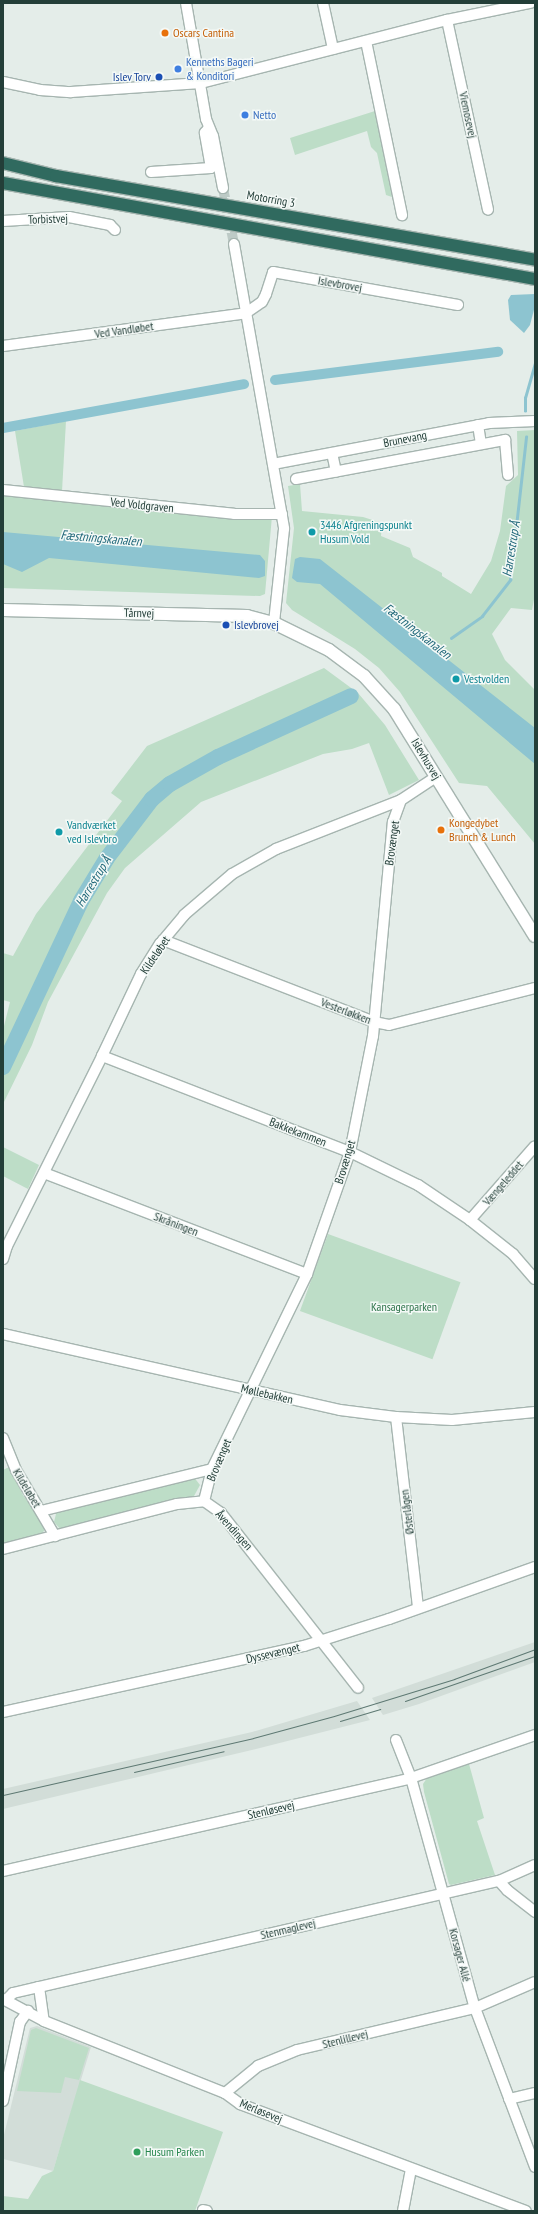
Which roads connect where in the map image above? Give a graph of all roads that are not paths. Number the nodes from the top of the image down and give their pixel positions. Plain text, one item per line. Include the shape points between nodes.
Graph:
1 (186, 3) edge
2 (323, 3) edge
3 (530, 3) edge
4 (485, 7) edge
5 (447, 20) junction
6 (366, 41) junction
7 (333, 49) junction
8 (3, 82) edge
9 (201, 83) junction
10 (210, 132) junction
11 (3, 163) edge
12 (151, 172) dead end
13 (3, 183) edge
14 (223, 188) tunnel mouth
15 (488, 210) dead end
16 (402, 215) dead end
17 (3, 220) edge
18 (115, 230) dead end
19 (234, 244) tunnel mouth
20 (535, 260) edge
21 (535, 280) edge
22 (458, 305) dead end
23 (246, 313) junction
24 (3, 346) edge
25 (535, 421) edge
26 (478, 425) junction
27 (481, 444) junction
28 (332, 452) junction
29 (273, 464) junction
30 (336, 472) junction
31 (508, 475) dead end
32 (296, 480) dead end
33 (3, 490) edge
34 (282, 514) junction
35 (3, 610) edge
36 (274, 624) junction
37 (436, 777) junction
38 (401, 800) junction
39 (535, 936) edge
40 (163, 940) junction
41 (535, 988) edge
42 (374, 1022) junction
43 (102, 1056) junction
44 (535, 1146) edge
45 (350, 1152) junction
46 (44, 1173) junction
47 (470, 1220) junction
48 (3, 1259) edge
49 (307, 1274) junction
50 (535, 1279) edge
51 (3, 1334) edge
52 (252, 1390) junction
53 (535, 1412) edge
54 (396, 1417) junction
55 (3, 1438) edge
56 (212, 1469) junction
57 (204, 1501) junction
58 (41, 1511) junction
59 (55, 1536) junction
60 (3, 1549) edge
61 (535, 1566) edge
62 (418, 1608) junction
63 (321, 1641) junction
64 (358, 1688) dead end
65 (3, 1712) edge
66 (535, 1734) edge
67 (396, 1740) dead end
68 (411, 1778) junction
69 (535, 1865) edge
70 (3, 1871) edge
71 (500, 1881) junction
72 (443, 1893) junction
73 (535, 1912) edge
74 (535, 1982) edge
75 (39, 1986) junction
76 (4, 2000) edge
77 (475, 2008) junction
78 (28, 2012) junction
79 (44, 2021) junction
80 (535, 2092) edge
81 (225, 2093) junction
82 (509, 2099) junction
83 (3, 2101) edge
84 (535, 2167) edge
85 (411, 2169) junction
86 (403, 2211) edge
87 (526, 2211) edge

1 - 9 street
2 - 7 street
3 - 4 street
4 - 5 street
5 - 6 street
5 - 15 street, Viemosevej
6 - 7 street
6 - 16 street
7 - 9 street
8 - 9 street via 40,90 71,92
9 - 10 street
10 - 12 street via 205,133 212,168
10 - 14 street
11 - 20 highway, Motorring 3 via 56,176
13 - 21 highway
17 - 18 street, Torbistvej via 69,217 110,225
19 - 23 street
22 - 23 street, Islevbrovej via 273,272 262,302
23 - 24 street, Ved Vandløbet
23 - 29 street
25 - 26 street, Brunevang
26 - 27 street
26 - 28 street, Brunevang
27 - 30 street, Brunevang
27 - 31 street, Brunevang via 505,440
28 - 29 street, Brunevang
28 - 30 street
29 - 34 street
30 - 32 street, Brunevang
33 - 34 street, Ved Voldgraven via 234,514
34 - 36 street via 283,540
35 - 36 street, Tårnvej via 217,614 247,616
36 - 37 street, Islevhusvej via 310,639 364,676 394,709
37 - 38 street, Kildeløbet
37 - 39 street, Islevhusvej
38 - 40 street, Kildeløbet via 276,850 232,874 184,914
38 - 42 street, Brovænget via 393,822
40 - 42 street, Vesterløkken
40 - 43 street, Kildeløbet via 141,974
41 - 42 street, Vesterløkken via 389,1025
42 - 45 street, Brovænget
43 - 45 street, Bakkekammen
43 - 46 street, Kildeløbet
44 - 47 street, Vængeleddet
45 - 47 street, Bakkekammen via 418,1185
45 - 49 street, Brovænget
46 - 48 street, Kildeløbet
46 - 49 street, Skråningen
47 - 50 street, Bakkekammen via 513,1254
49 - 52 street, Brovænget
51 - 52 street, Møllebakken
52 - 54 street, Møllebakken via 340,1410
52 - 56 street, Brovænget
53 - 54 street, Møllebakken via 452,1420
54 - 62 street, Østerlågen
55 - 58 street, Kildeløbet via 16,1470
56 - 57 street, Brovænget
56 - 58 street
57 - 59 street, Åvendingen via 177,1504
57 - 63 street, Åvendingen via 221,1513
58 - 59 street, Kildeløbet
59 - 60 street, Åvendingen
61 - 62 street, Dyssevænget
62 - 63 street, Dyssevænget
63 - 64 street, Åvendingen
63 - 65 street, Dyssevænget
66 - 68 street, Stenløsevej
67 - 68 street, Korsager Allé
68 - 70 street, Stenløsevej
68 - 72 street, Korsager Allé
69 - 71 street, Stenmaglevej
71 - 72 street, Stenmaglevej
71 - 73 street via 507,1890
72 - 75 street, Stenmaglevej
72 - 77 street, Korsager Allé
74 - 77 street, Stenlillevej
75 - 76 street, Stenmaglevej via 13,1993
75 - 79 street
76 - 78 street, Merløsevej
77 - 81 street, Stenlillevej via 297,2050 258,2066
77 - 82 street, Korsager Allé
78 - 79 street, Merløsevej
78 - 83 street via 20,2022
79 - 81 street, Merløsevej
80 - 82 street
81 - 85 street, Merløsevej via 240,2104
82 - 84 street, Korsager Allé
85 - 86 street
85 - 87 street, Merløsevej

